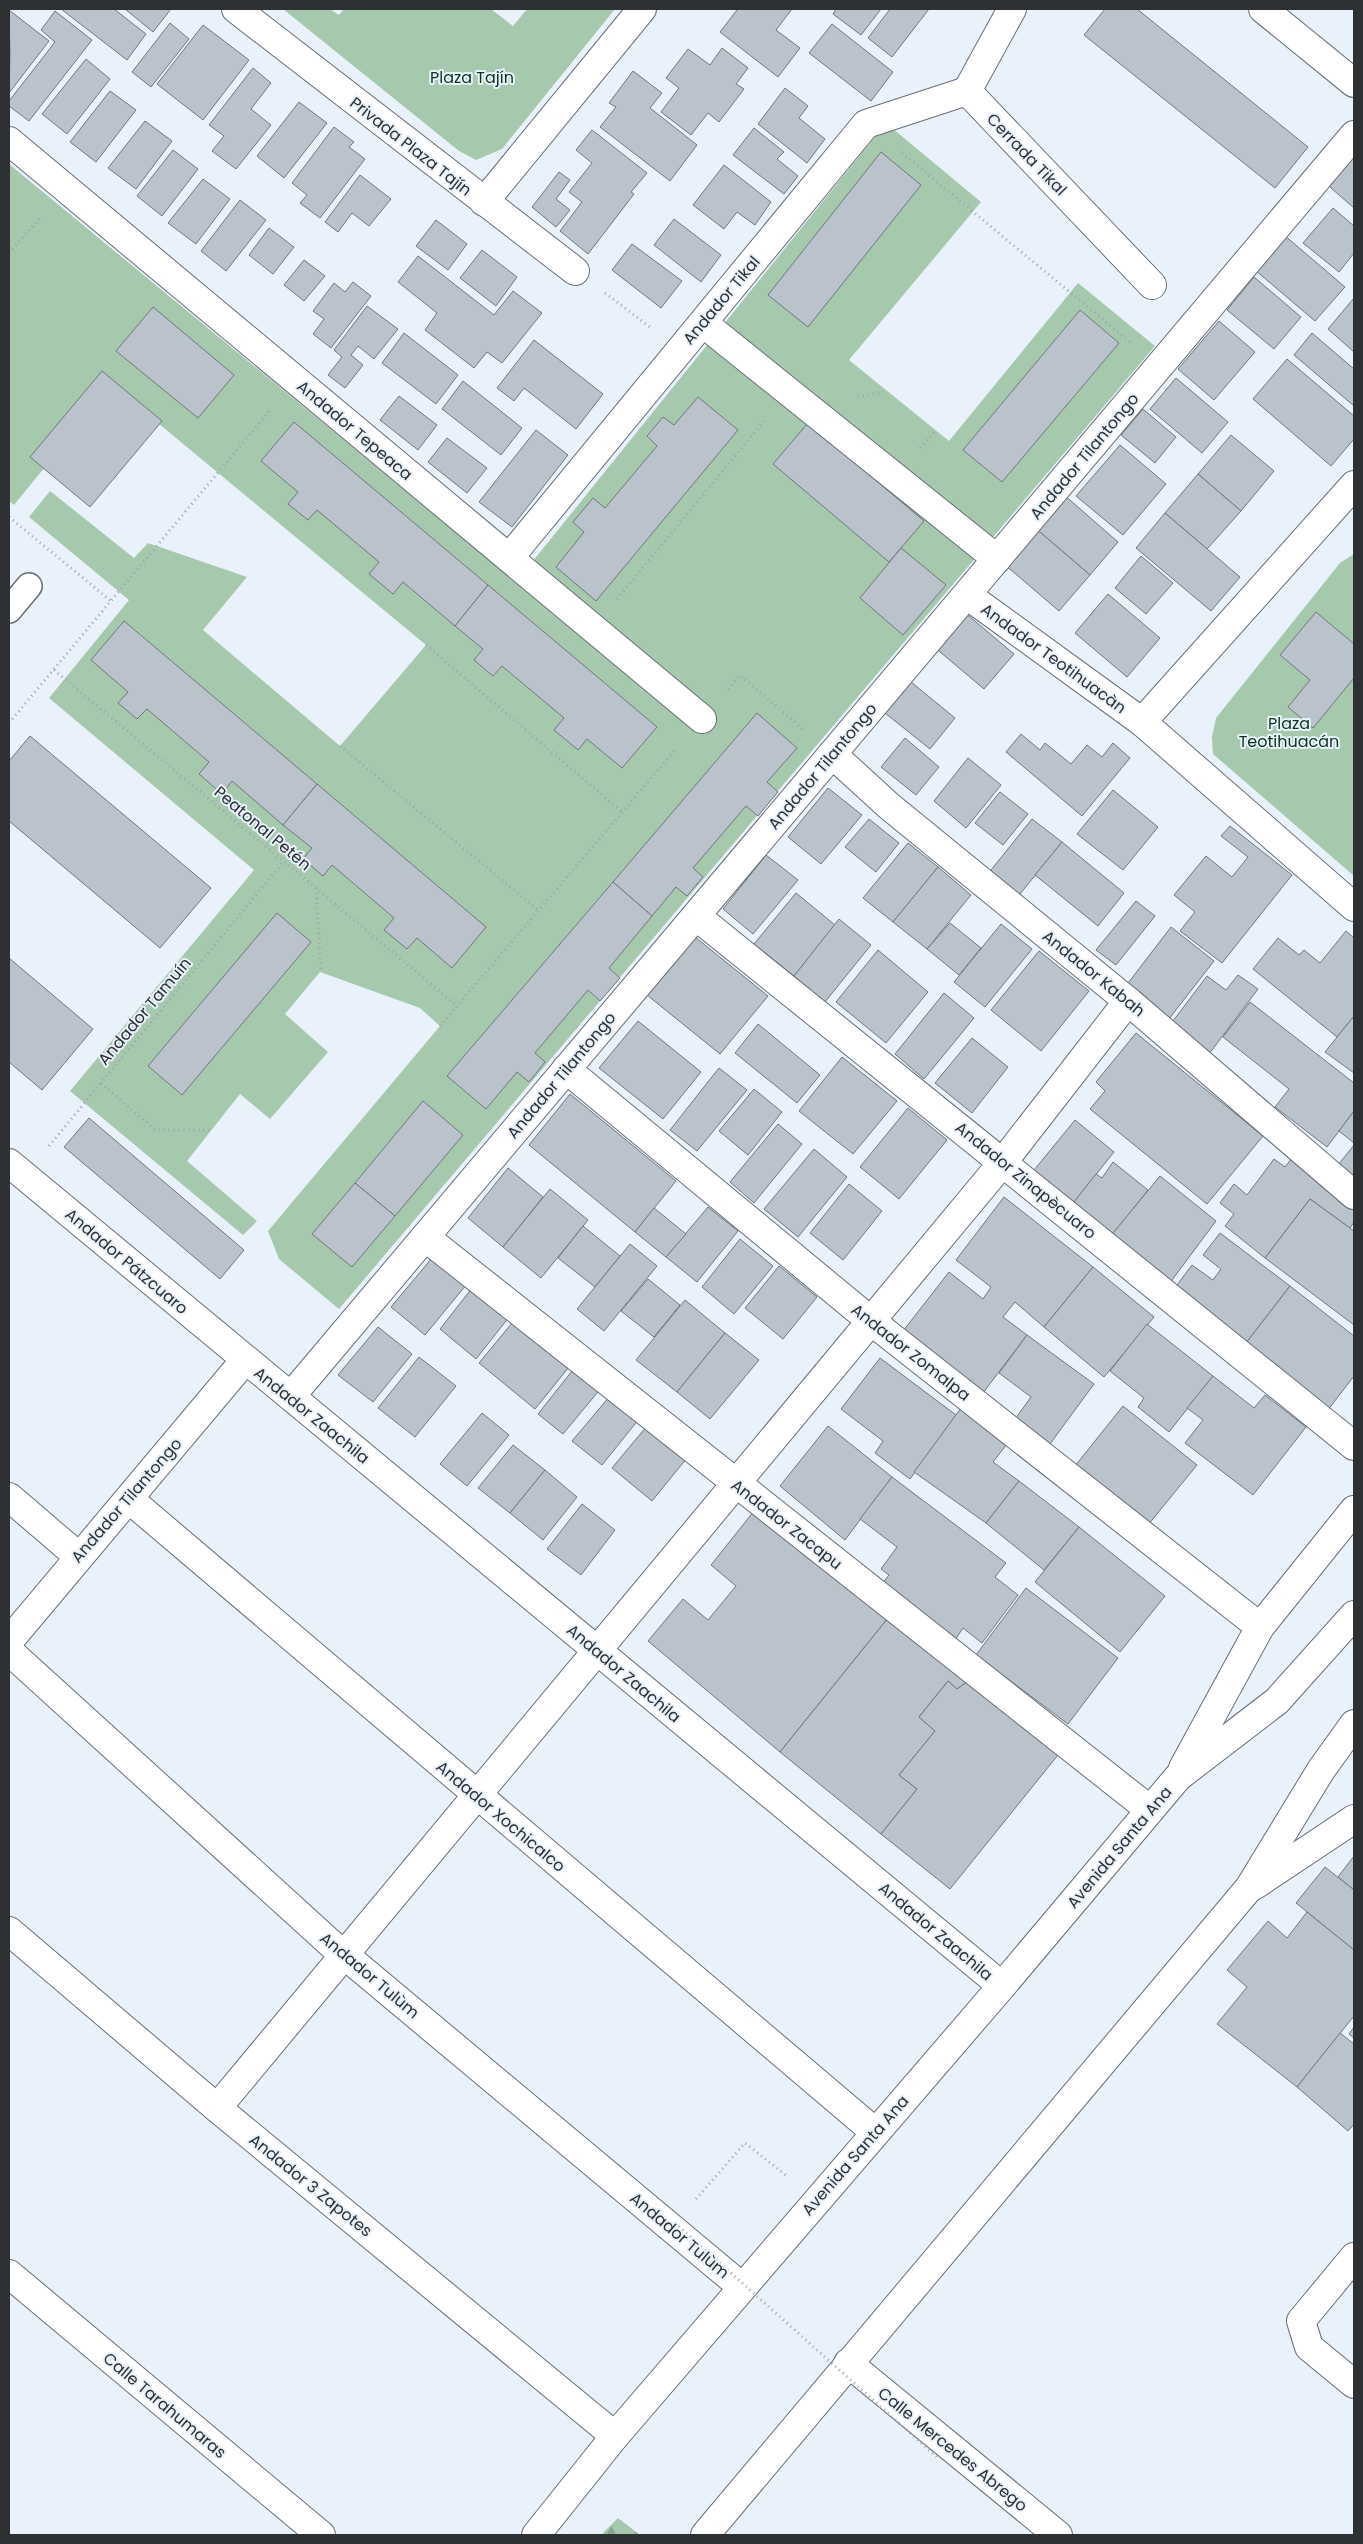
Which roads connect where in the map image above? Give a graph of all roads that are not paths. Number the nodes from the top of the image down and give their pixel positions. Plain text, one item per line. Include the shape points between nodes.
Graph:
1 (236, 9) edge
2 (642, 9) edge
3 (1012, 9) edge
4 (1263, 9) edge
5 (1354, 83) edge
6 (967, 91) junction
7 (1354, 135) edge
8 (9, 141) edge
9 (484, 202) junction
10 (575, 271) road end
11 (1152, 285) dead end
12 (703, 323) junction
13 (1353, 489) edge
14 (509, 558) junction
15 (997, 559) junction
16 (29, 586) dead end
17 (967, 595) junction
18 (9, 610) edge
19 (702, 719) road end
20 (1142, 722) junction
21 (832, 754) junction
22 (1354, 907) edge
23 (696, 916) junction
24 (1128, 1001) junction
25 (566, 1069) junction
26 (1003, 1162) junction
27 (16, 1169) edge
28 (1354, 1195) edge
29 (424, 1237) junction
30 (871, 1321) junction
31 (245, 1360) junction
32 (291, 1396) junction
33 (1354, 1446) edge
34 (736, 1484) junction
35 (9, 1497) edge
36 (129, 1499) junction
37 (1354, 1510) edge
38 (78, 1556) junction
39 (1354, 1615) edge
40 (1260, 1627) junction
41 (9, 1641) edge
42 (9, 1651) edge
43 (597, 1651) junction
44 (1354, 1724) edge
45 (1178, 1777) junction
46 (477, 1795) junction
47 (1150, 1810) junction
48 (1354, 1819) edge
49 (1249, 1888) junction
50 (9, 1931) edge
51 (345, 1954) junction
52 (1002, 1986) junction
53 (217, 2108) junction
54 (875, 2132) junction
55 (1354, 2256) edge
56 (9, 2274) edge
57 (742, 2287) junction
58 (848, 2363) junction
59 (1354, 2384) edge
60 (615, 2436) junction
61 (321, 2535) edge
62 (536, 2535) edge
63 (705, 2535) edge
64 (1058, 2535) edge

1 - 9 street, Privada Plaza Tajín
2 - 9 street, Privada Plaza Tajín
3 - 6 street
4 - 5 street
6 - 11 street, Cerrada Tikal
6 - 12 street, Andador Tikal via 866,124
7 - 15 street, Andador Tilantongo
8 - 14 street, Andador Tepeaca
9 - 10 street
12 - 14 street, Andador Tikal
12 - 15 street
13 - 20 street
14 - 19 street, Andador Tepeaca
15 - 17 street, Andador Tilantongo
16 - 18 lane
17 - 20 street, Andador Teotihuacàn
17 - 21 street, Andador Tilantongo
20 - 22 street
21 - 23 street, Andador Tilantongo
21 - 24 street, Andador Kabah via 889,806
23 - 25 street, Andador Tilantongo
23 - 26 street, Andador Zinapècuaro
24 - 26 street
24 - 28 street, Andador Kabah
25 - 29 street, Andador Tilantongo
25 - 30 street, Andador Zomalpa
26 - 30 street
26 - 33 street, Andador Zinapècuaro
27 - 31 street, Andador Pátzcuaro
29 - 32 street, Andador Tilantongo
29 - 34 street, Andador Zacapu
30 - 34 street
30 - 40 street, Andador Zomalpa
31 - 32 street, Andador Zaachila
31 - 36 street, Andador Tilantongo
32 - 43 street, Andador Zaachila
34 - 43 street
34 - 47 street, Andador Zacapu
35 - 38 street
36 - 38 street, Andador Tilantongo
36 - 46 street, Andador Xochicalco
37 - 40 street, Avenida Santa Ana
38 - 41 street, Andador Tilantongo
39 - 45 street, Avenida Santa Ana via 1277,1701
40 - 45 street, Avenida Santa Ana
42 - 51 street, Andador Tulùm
43 - 46 street
43 - 52 street, Andador Zaachila
44 - 49 street via 1321,1770
45 - 47 street, Avenida Santa Ana
46 - 51 street
46 - 54 street, Andador Xochicalco
47 - 52 street, Avenida Santa Ana
48 - 49 street
49 - 58 street
50 - 53 street, Andador 3 Zapotes
51 - 53 street
51 - 57 street, Andador Tulùm
52 - 54 street, Avenida Santa Ana
53 - 60 street, Andador 3 Zapotes
54 - 57 street, Avenida Santa Ana
55 - 59 street via 1301,2321 1309,2347
56 - 61 street, Calle Tarahumaras
57 - 60 street, Avenida Santa Ana
58 - 63 street
58 - 64 street, Calle Mercedes Abrego
60 - 62 street, Avenida Santa Ana

